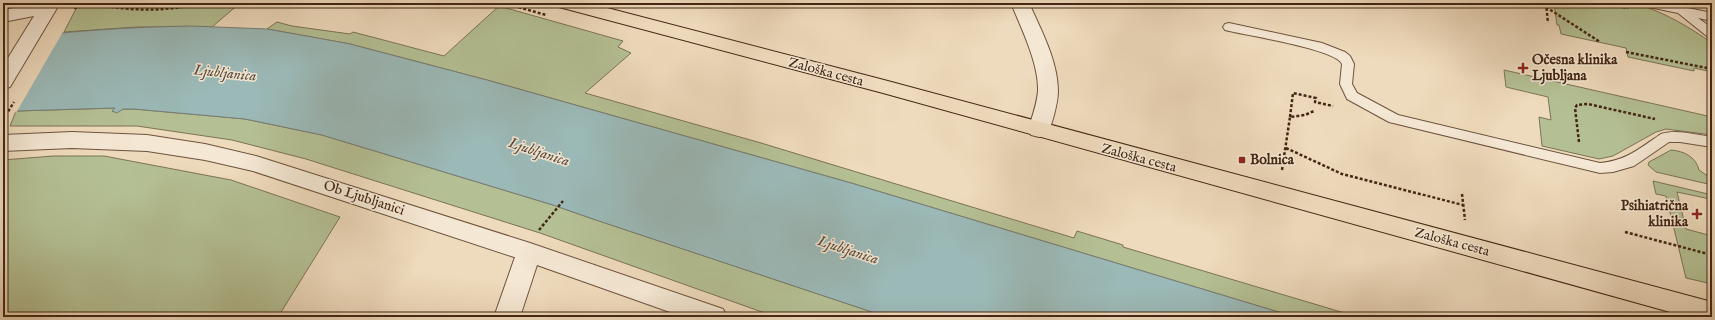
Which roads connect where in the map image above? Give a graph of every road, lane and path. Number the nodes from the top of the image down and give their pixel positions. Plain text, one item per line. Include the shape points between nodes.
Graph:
1 (101, 3) edge
2 (205, 3) edge
3 (566, 3) edge
4 (1020, 3) edge
5 (1546, 3) edge
6 (1648, 3) edge
7 (96, 4) junction
8 (56, 7) edge
9 (1546, 7) junction
10 (1679, 10) junction
11 (3, 16) edge
12 (1712, 17) edge
13 (1548, 22) dead end
14 (1229, 27) dead end
15 (1712, 34) edge
16 (1600, 42) dead end
17 (1626, 52) dead end
18 (1712, 69) edge
19 (3, 82) edge
20 (1336, 107) dead end
21 (1314, 111) dead end
22 (1290, 117) junction
23 (1659, 120) dead end
24 (1039, 130) junction
25 (1712, 142) edge
26 (3, 143) edge
27 (1286, 148) junction
28 (1581, 164) junction
29 (1281, 177) dead end
30 (1462, 194) dead end
31 (563, 201) dead end
32 (1463, 205) junction
33 (1465, 223) dead end
34 (1625, 232) dead end
35 (526, 251) junction
36 (1712, 255) edge
37 (1712, 313) edge
38 (507, 317) edge
39 (714, 317) edge

1 - 7 path
2 - 7 path via 136,10 115,9
3 - 24 main road, Zaloška cesta
4 - 24 street via 1047,77 1048,92
5 - 9 path
6 - 10 lane
7 - 8 path
8 - 11 street
8 - 19 street via 37,26
9 - 13 path
9 - 16 path
10 - 12 lane
10 - 15 lane
14 - 28 lane via 1322,47 1341,55 1348,64 1346,84 1352,96 1394,119
17 - 18 path
20 - 22 path via 1315,102 1316,98 1293,93
21 - 22 path
22 - 27 path
23 - 28 path via 1588,104 1577,105 1575,108
24 - 37 main road, Zaloška cesta
25 - 28 lane via 1666,137 1619,166 1600,168
26 - 35 street, Ob Ljubljanici via 108,141 147,143 205,152 256,164
27 - 29 path
27 - 32 path via 1342,174
30 - 32 path
31 - 35 path
32 - 33 path
34 - 36 path
35 - 38 street
35 - 39 street, Ob Ljubljanici

